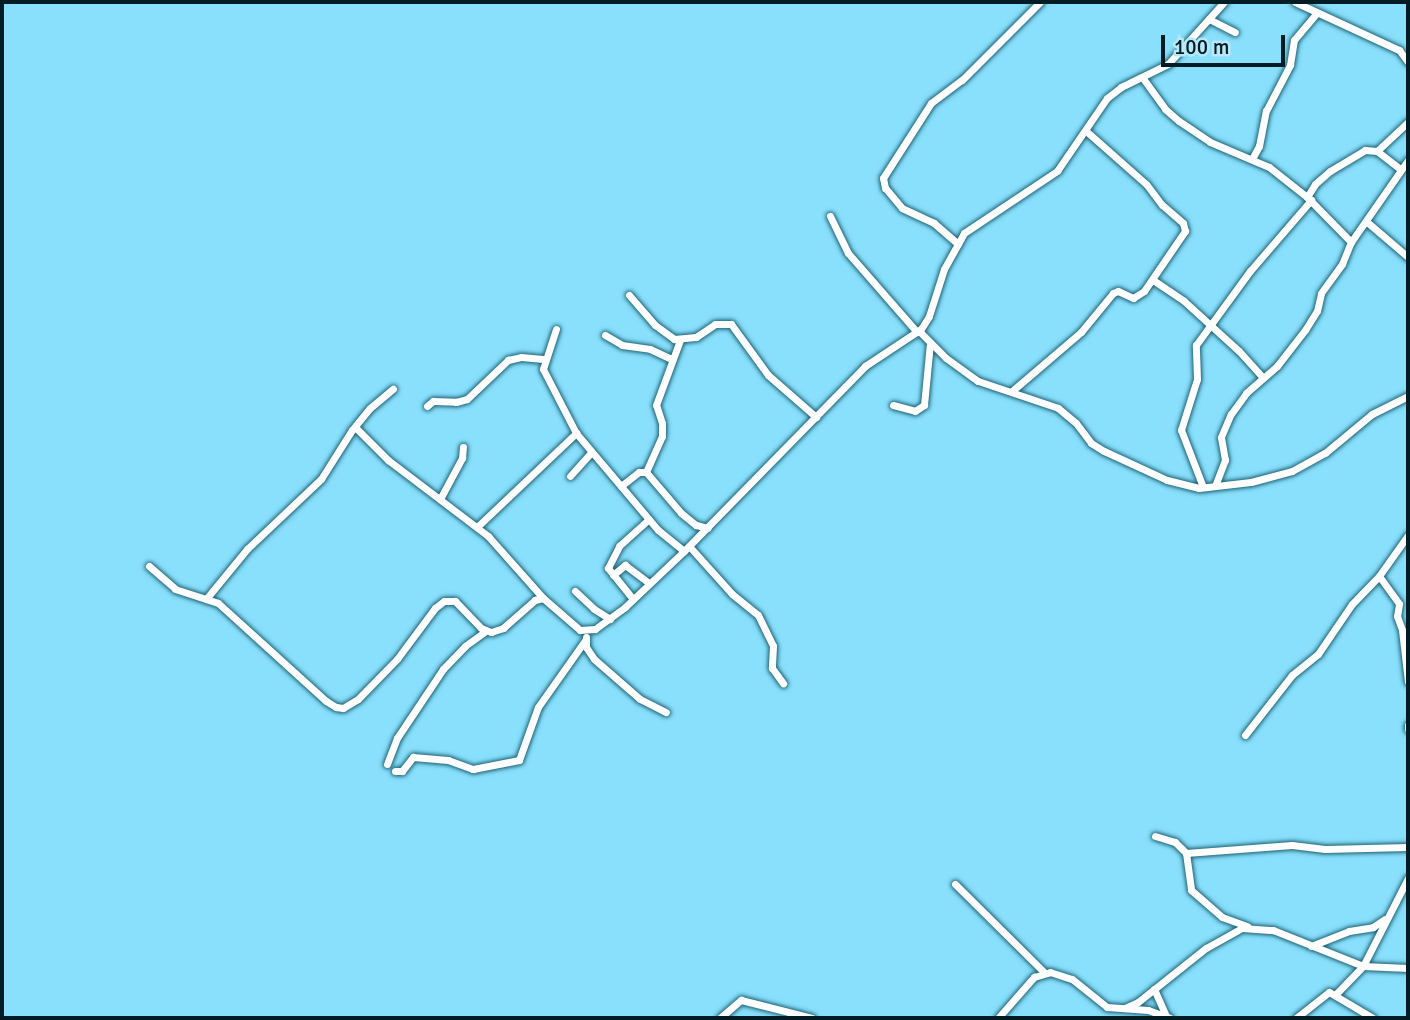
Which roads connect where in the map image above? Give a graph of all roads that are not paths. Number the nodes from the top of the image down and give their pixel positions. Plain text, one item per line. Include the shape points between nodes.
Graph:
1 (1040, 2) edge
2 (1211, 2) edge
3 (1295, 2) edge
4 (1222, 5) edge
5 (1317, 13) junction
6 (1209, 19) junction
7 (1235, 32) dead end
8 (1408, 62) edge
9 (1142, 77) junction
10 (1408, 121) edge
11 (1086, 130) junction
12 (1377, 151) junction
13 (1252, 159) junction
14 (1408, 161) edge
15 (1400, 169) junction
16 (1309, 199) junction
17 (830, 216) dead end
18 (1367, 222) junction
19 (1351, 242) junction
20 (958, 244) junction
21 (1408, 257) edge
22 (1153, 279) junction
23 (629, 295) dead end
24 (1210, 325) junction
25 (556, 329) dead end
26 (918, 331) junction
27 (604, 335) dead end
28 (680, 340) junction
29 (930, 342) junction
30 (543, 359) junction
31 (671, 359) junction
32 (1263, 378) junction
33 (393, 390) dead end
34 (1012, 391) junction
35 (1406, 399) edge
36 (893, 405) dead end
37 (427, 406) dead end
38 (816, 417) junction
39 (355, 427) junction
40 (576, 433) junction
41 (463, 447) dead end
42 (592, 453) junction
43 (646, 472) junction
44 (570, 476) dead end
45 (621, 486) junction
46 (1215, 486) junction
47 (1203, 487) junction
48 (440, 499) junction
49 (649, 519) junction
50 (477, 527) junction
51 (708, 528) junction
52 (1408, 535) edge
53 (687, 549) junction
54 (149, 566) dead end
55 (613, 575) junction
56 (1379, 576) junction
57 (649, 583) junction
58 (575, 591) dead end
59 (543, 598) junction
60 (206, 599) junction
61 (633, 599) junction
62 (610, 619) junction
63 (486, 631) junction
64 (586, 635) junction
65 (1408, 682) edge
66 (783, 683) dead end
67 (666, 712) dead end
68 (1245, 735) dead end
69 (387, 764) dead end
70 (395, 771) dead end
71 (1155, 836) dead end
72 (1408, 847) edge
73 (1186, 853) junction
74 (1408, 878) edge
75 (955, 884) dead end
76 (1388, 917) junction
77 (1251, 928) junction
78 (1311, 946) junction
79 (1363, 966) junction
80 (1408, 968) edge
81 (1044, 972) junction
82 (1154, 989) junction
83 (1335, 995) junction
84 (1125, 1008) junction
85 (1168, 1017) edge
86 (720, 1018) edge
87 (812, 1018) edge
88 (998, 1018) edge
89 (1296, 1018) edge
90 (1373, 1018) edge

1 - 20 street via 962,80 931,103 883,178 885,188 902,208 934,223
2 - 4 street
3 - 5 street
4 - 6 street
5 - 8 street via 1399,50
5 - 13 street via 1294,40 1290,65 1266,111
6 - 7 street
6 - 9 street via 1178,55
9 - 11 street via 1107,98
9 - 13 street via 1165,109 1183,124 1210,142
10 - 12 street
11 - 20 street via 1057,171 975,224
11 - 22 street via 1185,226 1184,235
12 - 15 street
12 - 16 street via 1365,150 1331,171 1315,184
13 - 16 street
14 - 15 street
15 - 18 street
16 - 19 street
16 - 24 street
17 - 26 street via 848,253
18 - 19 street
18 - 21 street
19 - 32 street via 1305,330
20 - 26 street via 944,269 929,316
22 - 24 street
22 - 34 street via 1133,298 1113,293 1081,332
23 - 28 street via 666,335
24 - 32 street
24 - 47 street via 1196,345 1195,387 1181,430
25 - 30 street
26 - 29 street
26 - 38 street via 873,360
27 - 31 street
28 - 31 street
28 - 38 street via 696,337 715,324 731,324 768,375
29 - 34 street via 971,376
29 - 36 street via 924,405 915,411
30 - 37 street via 508,360 467,399 433,401
30 - 40 street via 542,369
31 - 43 street via 656,405 662,436
32 - 46 street via 1230,415 1220,441 1224,466
33 - 39 street
34 - 47 street via 1058,408 1104,452 1167,480
35 - 46 street via 1372,414 1325,453 1292,471
38 - 51 street
39 - 48 street via 388,460
39 - 60 street via 321,479 247,549
40 - 42 street
40 - 50 street
41 - 48 street
42 - 44 street
42 - 45 street
43 - 45 street
43 - 51 street via 681,513
45 - 49 street
46 - 47 street
48 - 50 street
49 - 53 street via 668,541
49 - 55 street via 613,553 608,568
50 - 59 street
51 - 53 street
52 - 56 street
53 - 57 street
53 - 66 street via 758,615 773,646 771,664
54 - 60 street via 175,589
55 - 57 street via 628,566
55 - 61 street
56 - 65 street via 1399,604
56 - 68 street via 1352,604 1318,654 1292,675
57 - 61 street
58 - 62 street
59 - 63 street via 503,628
59 - 64 street
60 - 63 street via 218,603 326,701 343,708 397,659 444,601 456,601
61 - 62 street
62 - 64 street
63 - 69 street via 443,669 397,738
64 - 67 street via 586,648 594,659 645,703
64 - 70 street via 538,706 519,760 480,769 413,757 402,771
71 - 73 street via 1170,839
72 - 73 street via 1292,845
73 - 77 street via 1191,890 1222,917
74 - 76 street
75 - 81 street
76 - 78 street via 1373,927 1349,930
76 - 79 street
77 - 78 street via 1273,930
77 - 82 street via 1239,928 1220,939
78 - 79 street
79 - 80 street
79 - 83 street
81 - 84 street via 1061,973 1107,1007
81 - 88 street via 1034,977
82 - 84 street
82 - 85 street
83 - 89 street via 1329,992
83 - 90 street
84 - 85 street
86 - 87 street via 741,1000

